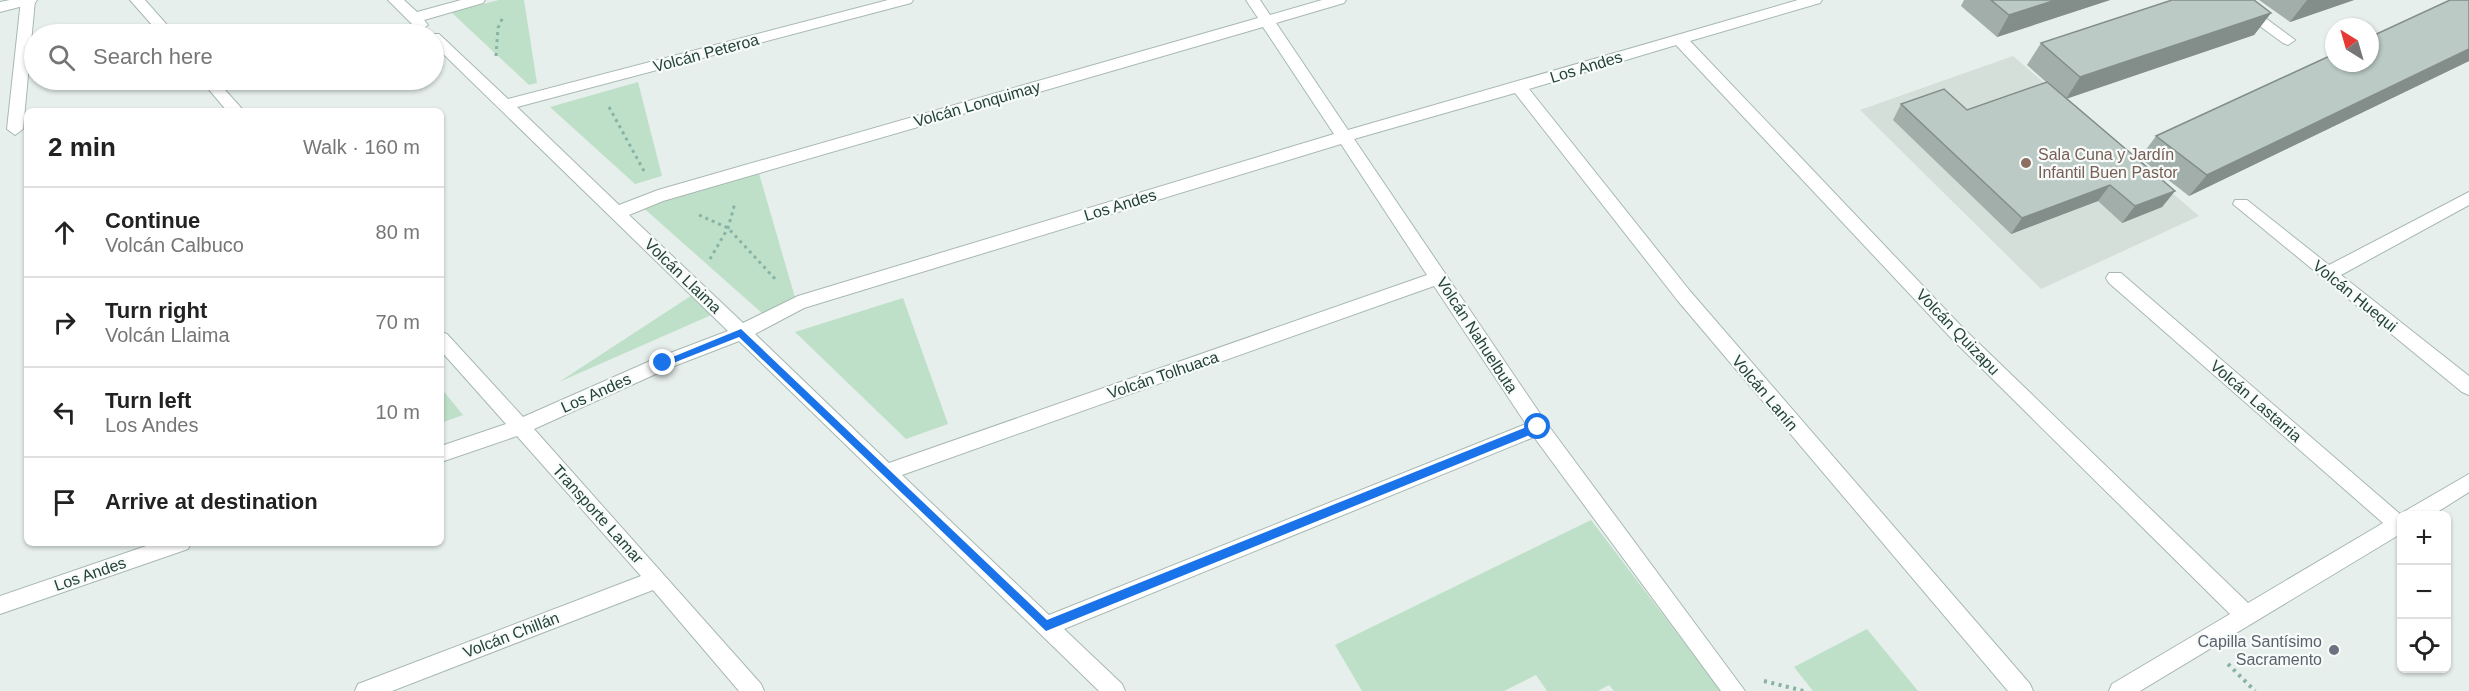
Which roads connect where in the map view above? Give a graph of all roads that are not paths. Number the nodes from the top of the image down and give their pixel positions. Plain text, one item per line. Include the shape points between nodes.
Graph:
1 (29, 0) edge
2 (137, 0) edge
3 (395, 0) edge
4 (477, 0) edge
5 (906, 0) edge
6 (1253, 0) edge
7 (1339, 0) edge
8 (1815, 0) edge
9 (2231, 0) edge
10 (1771, 5) edge
11 (0, 7) edge
12 (414, 18) junction
13 (1267, 20) junction
14 (26, 24) edge
15 (159, 24) edge
16 (420, 24) edge
17 (1679, 39) junction
18 (2288, 40) dead end
19 (24, 46) edge
20 (444, 47) edge
21 (1519, 87) junction
22 (217, 90) edge
23 (498, 99) junction
24 (234, 108) edge
25 (15, 129) dead end
26 (1347, 136) junction
27 (2469, 198) edge
28 (2241, 204) dead end
29 (617, 213) junction
30 (2328, 274) junction
31 (1440, 278) junction
32 (2115, 278) dead end
33 (741, 333) junction
34 (444, 342) edge
35 (2469, 387) edge
36 (520, 427) junction
37 (1538, 427) junction
38 (444, 453) edge
39 (886, 472) junction
40 (2469, 482) edge
41 (2421, 511) edge
42 (2397, 515) edge
43 (2397, 525) edge
44 (172, 546) edge
45 (657, 579) junction
46 (0, 605) edge
47 (2246, 615) junction
48 (1046, 626) junction
49 (366, 691) edge
50 (753, 691) edge
51 (1114, 691) edge
52 (1734, 691) edge
53 (2022, 691) edge
54 (2120, 691) edge

1 - 11 street
1 - 14 street
2 - 15 street
3 - 12 street, Volcán Llaima
4 - 12 street
5 - 23 street, Volcán Peteroa
6 - 13 street, Volcán Nahuelbuta
7 - 13 street, Volcán Lonquimay
8 - 10 street, Los Andes
9 - 18 street
10 - 17 street, Los Andes
12 - 16 street, Volcán Llaima
13 - 26 street, Volcán Nahuelbuta
13 - 29 street, Volcán Lonquimay via 658,196
17 - 21 street, Los Andes
17 - 47 street, Volcán Quizapu via 1957,333
19 - 25 street
20 - 23 street, Volcán Llaima
21 - 26 street, Los Andes
21 - 53 street, Volcán Lanín via 1691,305
22 - 24 street
23 - 29 street, Volcán Llaima
26 - 31 street, Volcán Nahuelbuta
26 - 33 street, Los Andes via 798,303
27 - 30 street
28 - 30 street, Volcán Huequi
29 - 33 street, Volcán Llaima
30 - 35 street, Volcán Huequi
31 - 37 street, Volcán Nahuelbuta
31 - 39 street, Volcán Tolhuaca
32 - 42 street, Volcán Lastarria
33 - 36 street, Los Andes
33 - 39 street, Volcán Llaima
34 - 36 street, Transporte Lamar
36 - 38 street, Los Andes
36 - 45 street, Transporte Lamar
37 - 48 street
37 - 52 street, Volcán Nahuelbuta
39 - 48 street, Volcán Llaima
40 - 41 street
43 - 47 street
44 - 46 street, Los Andes
45 - 49 street, Volcán Chillán
45 - 50 street, Transporte Lamar
47 - 54 street
48 - 51 street, Volcán Llaima

